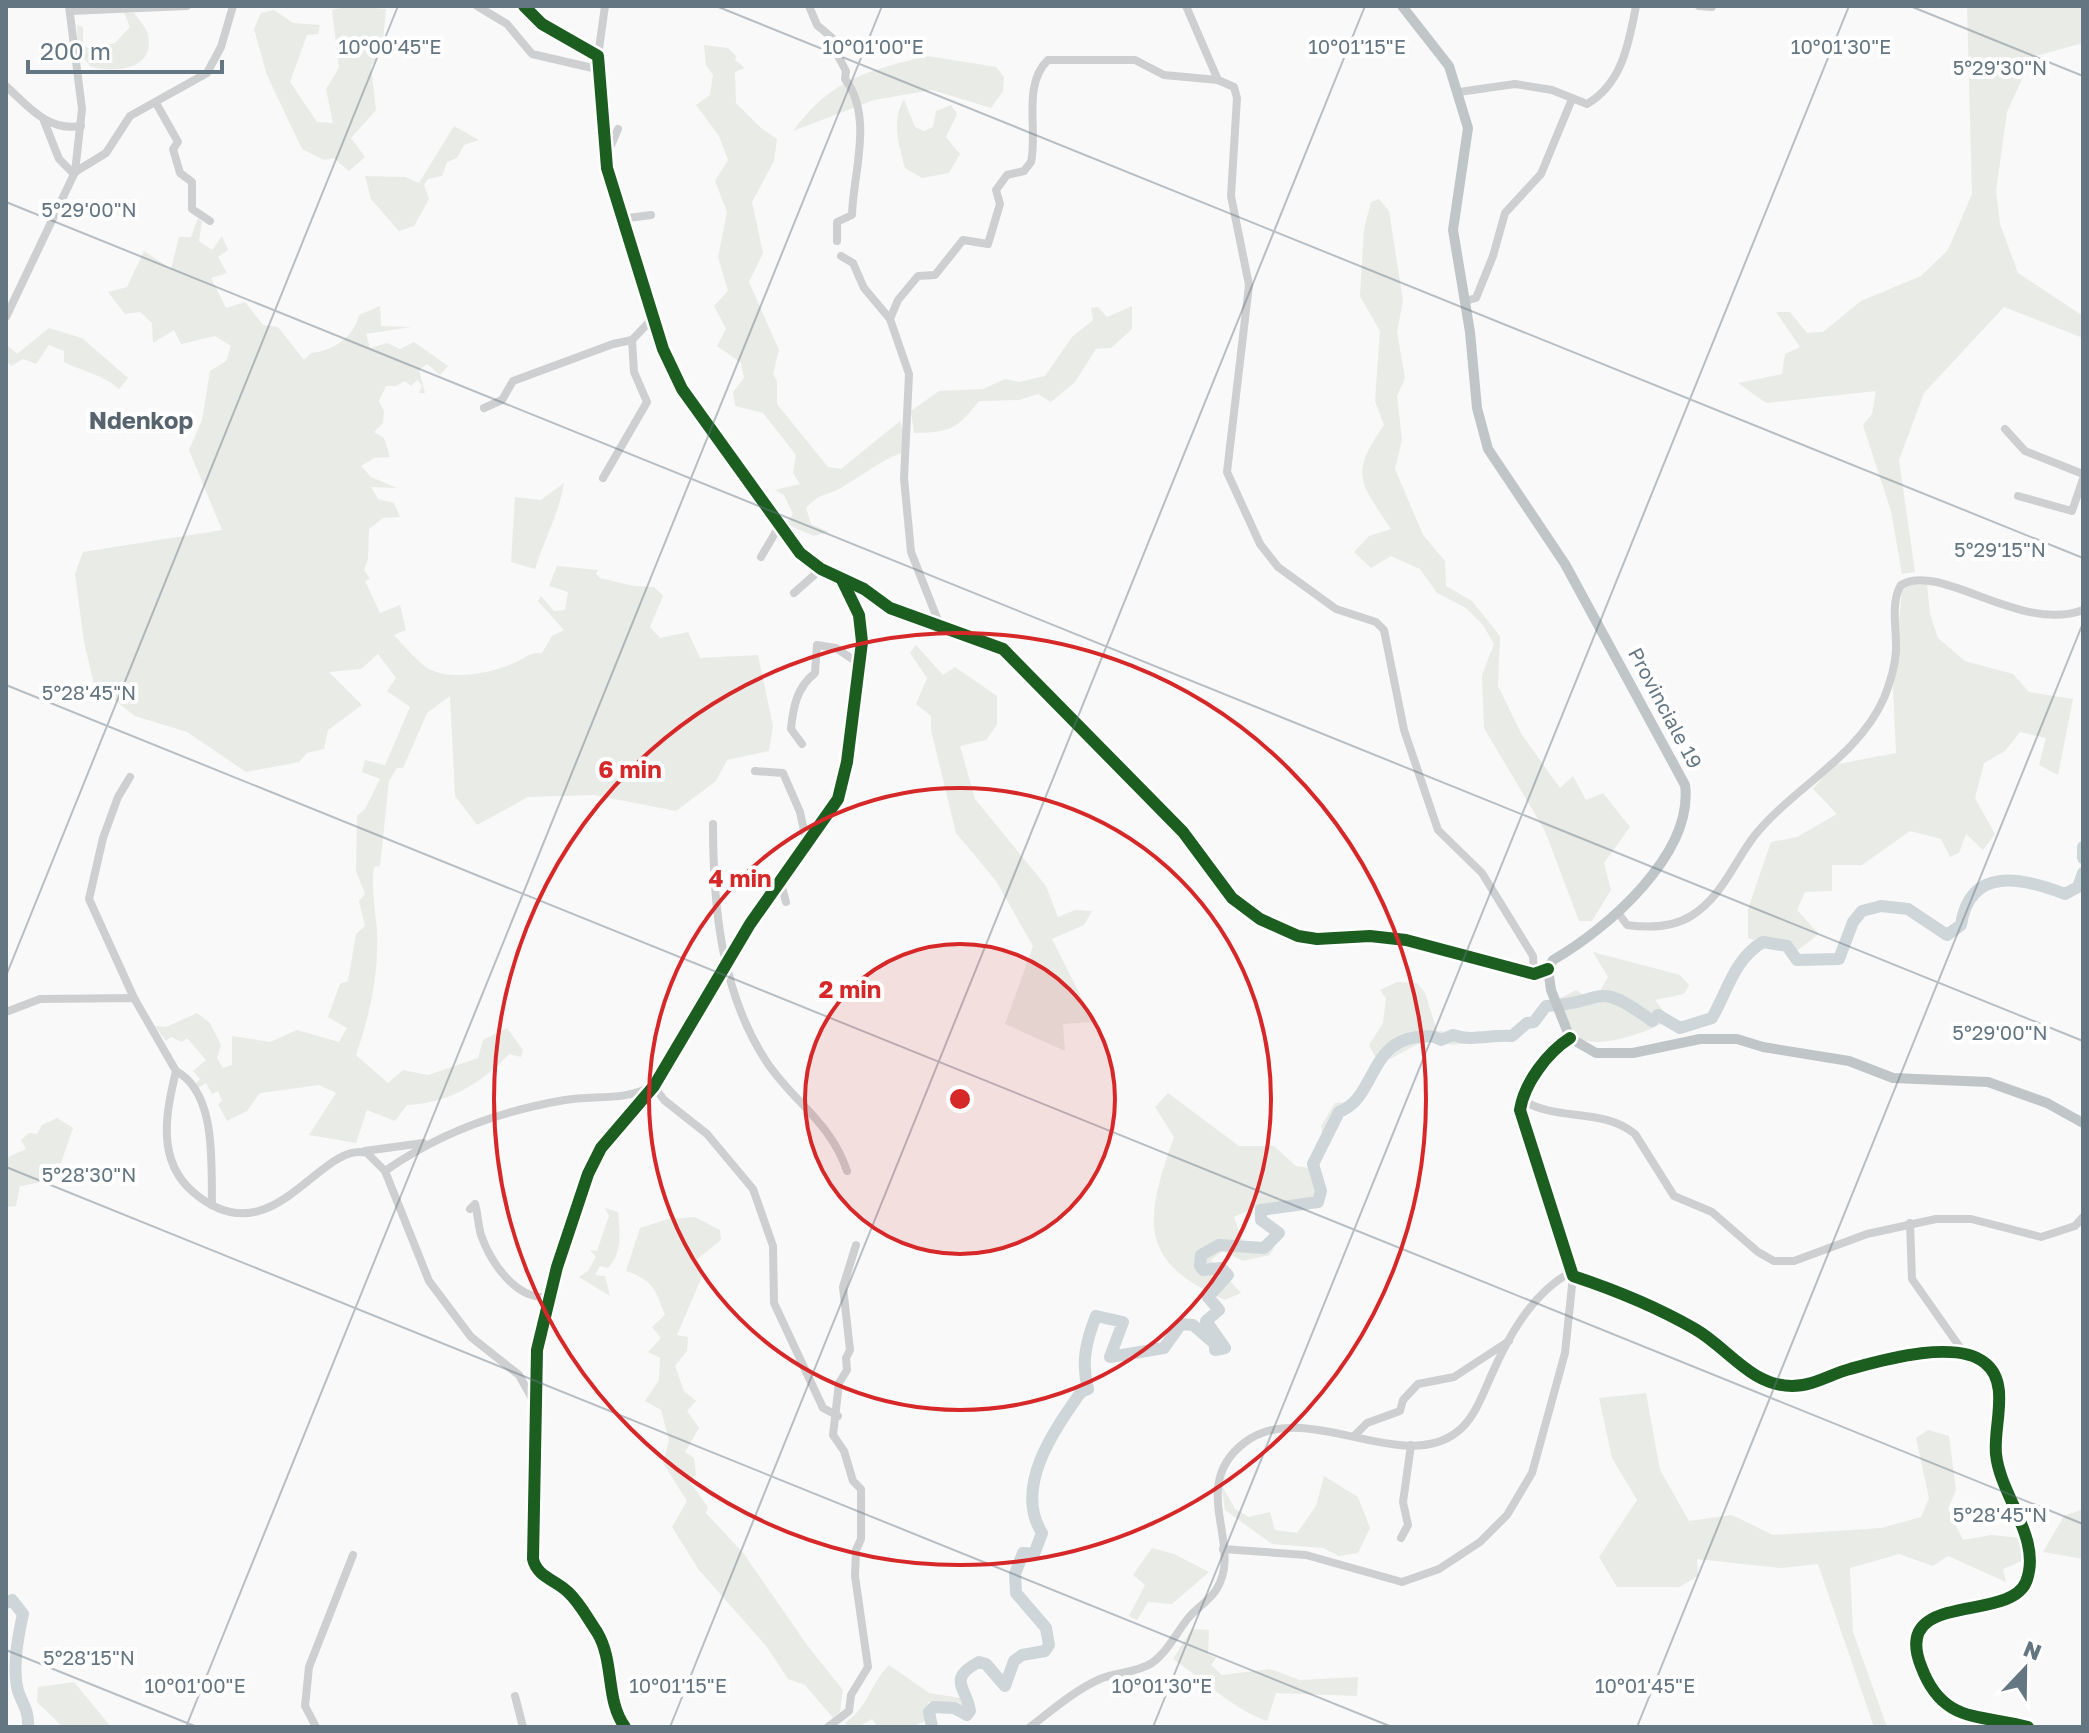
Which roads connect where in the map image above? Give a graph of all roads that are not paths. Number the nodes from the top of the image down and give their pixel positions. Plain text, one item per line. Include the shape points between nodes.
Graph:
1 (187, 6) edge
2 (233, 6) edge
3 (477, 6) edge
4 (524, 6) edge
5 (605, 6) edge
6 (809, 6) edge
7 (1186, 6) edge
8 (1402, 6) edge
9 (1636, 6) edge
10 (1699, 6) edge
11 (1712, 7) edge
12 (69, 8) edge
13 (598, 56) junction
14 (601, 70) junction
15 (1218, 80) junction
16 (6, 86) edge
17 (1459, 92) junction
18 (1572, 99) junction
19 (156, 103) junction
20 (44, 120) junction
21 (81, 126) junction
22 (618, 129) dead end
23 (606, 157) junction
24 (74, 173) junction
25 (651, 215) dead end
26 (621, 219) junction
27 (210, 221) dead end
28 (837, 241) dead end
29 (841, 256) dead end
30 (1465, 301) junction
31 (6, 317) edge
32 (652, 319) junction
33 (890, 319) junction
34 (632, 340) junction
35 (484, 408) dead end
36 (2005, 429) dead end
37 (2083, 476) edge
38 (603, 478) dead end
39 (2018, 496) dead end
40 (778, 528) junction
41 (761, 557) dead end
42 (821, 569) junction
43 (842, 580) junction
44 (794, 593) dead end
45 (2083, 610) edge
46 (939, 623) junction
47 (858, 663) junction
48 (802, 744) dead end
49 (755, 771) dead end
50 (130, 777) dead end
51 (713, 824) dead end
52 (806, 840) junction
53 (780, 880) junction
54 (786, 902) dead end
55 (1619, 914) junction
56 (726, 968) junction
57 (1548, 969) junction
58 (1534, 974) junction
59 (134, 998) junction
60 (6, 1012) edge
61 (1570, 1038) junction
62 (176, 1071) junction
63 (654, 1086) junction
64 (1522, 1100) junction
65 (2083, 1123) edge
66 (428, 1142) junction
67 (360, 1151) junction
68 (385, 1171) junction
69 (847, 1171) dead end
70 (212, 1205) junction
71 (470, 1209) dead end
72 (2083, 1217) edge
73 (1910, 1223) junction
74 (856, 1245) dead end
75 (1572, 1274) junction
76 (548, 1297) junction
77 (1509, 1341) junction
78 (1964, 1353) junction
79 (535, 1402) junction
80 (838, 1416) junction
81 (1354, 1436) junction
82 (1411, 1445) junction
83 (1401, 1538) dead end
84 (1223, 1549) junction
85 (353, 1555) dead end
86 (515, 1696) dead end
87 (316, 1727) edge
88 (523, 1727) edge
89 (625, 1727) edge
90 (828, 1727) edge
91 (1030, 1727) edge
92 (2028, 1727) edge

1 - 12 street
2 - 19 street via 207,73
3 - 14 street via 507,24 532,54
4 - 13 street via 542,24
5 - 13 street
6 - 28 street via 817,25 838,43 836,52 845,79 857,94 861,116 852,215 837,222
7 - 15 street
8 - 17 main road, Provinciale 19 via 1449,66
9 - 18 street via 1612,84 1587,104
10 - 11 street
12 - 21 street
13 - 14 street
14 - 23 street
15 - 33 street via 1164,75 1135,60 1048,60 1037,84 1031,162 1024,171 1007,175 996,190 1000,204 988,244 963,240 935,275 918,276
15 - 58 street via 1236,91 1231,196 1249,285 1227,472 1260,544 1278,567 1336,609 1376,622 1384,630 1404,730 1438,830 1482,873 1530,948
16 - 20 street
17 - 18 street via 1515,84
17 - 30 main road, Provinciale 19 via 1468,135 1453,230
18 - 30 street via 1541,174 1505,213 1476,298
19 - 24 street via 130,116 106,153
19 - 27 street via 178,142 173,149 178,168 192,182 192,209
20 - 21 street
20 - 24 street via 59,159
21 - 24 street
22 - 23 street
23 - 26 street
24 - 31 street
25 - 26 street
26 - 32 street
29 - 33 street via 853,263 864,288
30 - 55 main road, Provinciale 19 via 1477,408 1488,449 1565,564 1685,785 1682,815 1667,849
32 - 34 street
32 - 40 street via 682,389
33 - 46 street via 909,374 904,478 911,552
34 - 35 street via 513,381 502,400
34 - 38 street via 634,372 647,402
36 - 37 street via 2025,451
37 - 39 street via 2072,511
40 - 41 street
40 - 42 street
42 - 43 street
42 - 44 street
43 - 46 street via 890,608
43 - 47 street via 862,629
45 - 55 street via 2046,615 2008,608 1935,580 1901,585 1892,673 1882,701 1859,734 1758,831 1717,893 1693,914 1670,925 1636,927
46 - 58 street via 993,643 1012,656 1183,832 1232,898 1260,919 1298,936 1406,940
47 - 48 street via 836,648 817,645 815,673 794,703 791,729
47 - 52 street via 838,799
49 - 52 street via 783,773
50 - 59 street via 107,826 89,899
51 - 56 street
52 - 53 street
53 - 54 street
53 - 56 street
55 - 57 main road, Provinciale 19 via 1553,960
56 - 63 street
56 - 69 street via 741,1016 769,1065 833,1136
57 - 58 street
57 - 61 main road
59 - 60 street via 40,999
59 - 62 street
61 - 64 street via 1549,1056
61 - 65 main road via 1596,1053 1737,1039 1849,1061 1893,1078 1988,1082 2047,1103
62 - 70 street via 193,1084 204,1117
62 - 70 street via 166,1118 169,1152 184,1184
63 - 66 street via 638,1094 523,1108
63 - 76 street via 591,1166
63 - 80 street via 748,1180 773,1246 774,1303 823,1408
64 - 73 street via 1547,1113 1585,1115 1626,1127 1674,1196 1712,1212 1774,1261 1794,1261 1839,1242
64 - 75 street via 1528,1142
66 - 67 street
66 - 68 street
67 - 68 street
67 - 70 street via 345,1155 271,1206 235,1213
68 - 79 street via 429,1281 471,1337 519,1375
71 - 76 street via 475,1204 487,1248 516,1288 535,1298
72 - 73 street via 2075,1226 2041,1237 1971,1219
73 - 78 street via 1916,1289
74 - 80 street via 843,1287 850,1350 839,1383
75 - 77 street via 1543,1292
75 - 78 street via 1690,1326 1776,1384 1797,1386 1921,1353
75 - 84 street via 1565,1353 1532,1473 1507,1515 1480,1542 1420,1579 1402,1582 1306,1555
76 - 79 street via 538,1339
77 - 81 street via 1454,1377 1418,1384 1400,1411 1367,1423
77 - 82 street via 1464,1426 1453,1435
78 - 92 street via 1987,1364 1999,1383 1997,1461 2025,1540 2028,1574 2011,1598 1946,1612 1925,1624 1916,1645 1918,1660 1927,1683 1949,1709
79 - 89 street via 534,1566 566,1590 603,1642
80 - 90 street via 833,1435 861,1489 855,1576 868,1667 851,1695 849,1711
81 - 82 street
81 - 84 street via 1305,1428 1246,1441 1225,1465 1219,1482
82 - 83 street via 1403,1502 1408,1525
84 - 91 street via 1216,1590 1153,1663 1099,1680
85 - 87 street via 309,1667 305,1706
86 - 88 street

